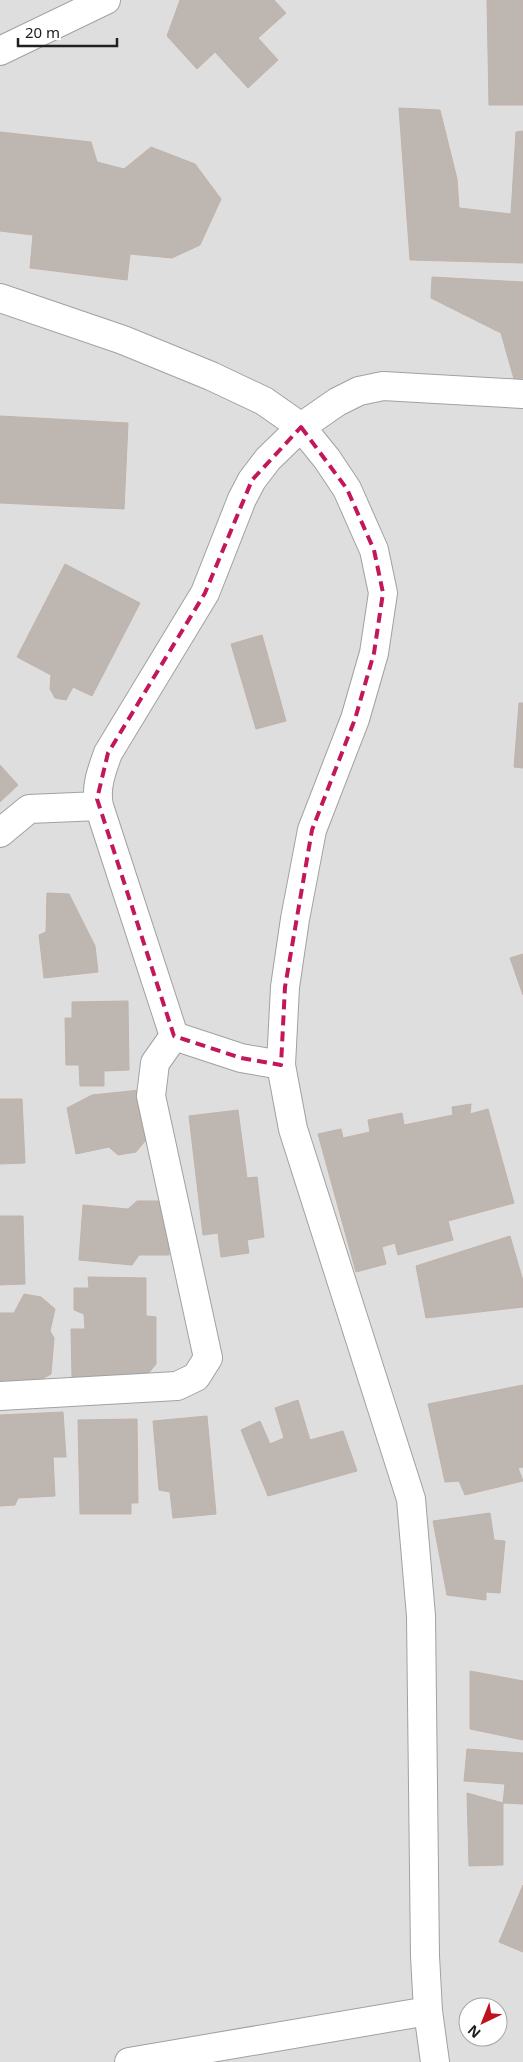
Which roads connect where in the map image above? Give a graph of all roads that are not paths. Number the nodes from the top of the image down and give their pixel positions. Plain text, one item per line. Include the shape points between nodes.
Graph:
1 (106, 0) edge
2 (0, 51) edge
3 (0, 298) edge
4 (523, 394) edge
5 (301, 427) junction
6 (99, 806) junction
7 (0, 833) edge
8 (174, 1036) junction
9 (281, 1066) junction
10 (0, 1396) edge
11 (428, 2011) junction
12 (129, 2062) edge
13 (435, 2062) edge

1 - 2 street
3 - 5 street via 123,340 211,376 264,401
4 - 5 street via 383,386 337,402
5 - 6 street via 268,459 252,480 205,593 108,753 99,780
5 - 9 street via 347,489 374,550 383,593 374,653 355,719 312,830 286,978
6 - 7 street via 29,809
6 - 8 street
8 - 9 street via 241,1058
8 - 10 street via 155,1063 151,1096 208,1358 196,1377 177,1386
9 - 11 street via 294,1129 411,1499 422,1616
11 - 12 street
11 - 13 street

